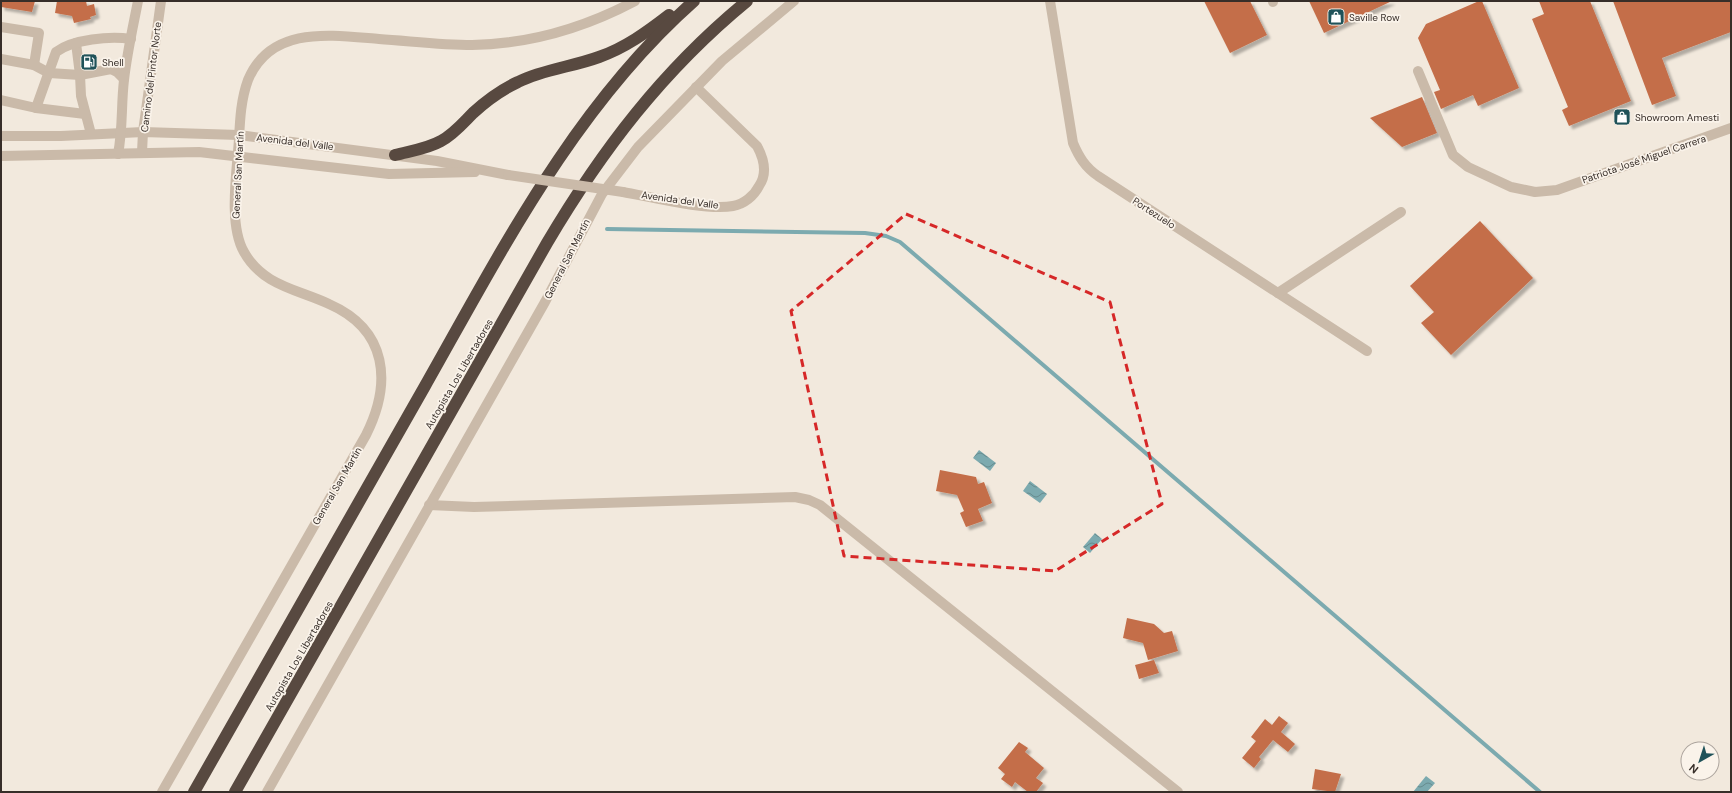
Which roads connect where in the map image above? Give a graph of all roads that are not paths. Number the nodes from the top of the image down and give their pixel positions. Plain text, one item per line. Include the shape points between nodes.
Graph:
1 (138, 1) edge
2 (161, 1) edge
3 (635, 1) edge
4 (688, 1) edge
5 (694, 1) edge
6 (747, 1) edge
7 (794, 1) edge
8 (1050, 1) edge
9 (1, 27) edge
10 (130, 39) junction
11 (76, 43) junction
12 (1, 59) edge
13 (34, 65) junction
14 (1418, 71) dead end
15 (49, 73) junction
16 (80, 75) junction
17 (124, 79) junction
18 (696, 87) junction
19 (1, 100) edge
20 (36, 108) junction
21 (85, 114) junction
22 (1731, 128) edge
23 (143, 132) junction
24 (122, 133) junction
25 (91, 134) junction
26 (239, 135) junction
27 (1, 136) edge
28 (142, 152) junction
29 (118, 154) junction
30 (395, 155) junction
31 (1, 156) edge
32 (238, 157) junction
33 (491, 172) junction
34 (1401, 212) dead end
35 (1278, 293) junction
36 (1367, 351) dead end
37 (430, 505) junction
38 (162, 792) edge
39 (194, 792) edge
40 (235, 792) edge
41 (267, 792) edge
42 (1178, 792) edge

1 - 10 street
2 - 23 street, Camino del Pintor Norte
3 - 26 street, General San Martín via 561,31 495,44 445,44 333,35 310,35 292,40 269,53 249,78 242,100
4 - 30 highway via 642,35 616,50 518,82 489,99 442,141
5 - 39 highway via 620,77 575,135 539,190
6 - 40 highway, Autopista Los Libertadores via 695,47 656,88 618,134 581,188 543,249
7 - 18 street, General San Martín via 745,40
8 - 35 street, Portezuelo via 1073,143 1082,162 1098,176
9 - 13 street via 39,33
10 - 11 street via 120,37
10 - 17 street
11 - 15 street via 64,46 56,52
11 - 16 street
12 - 13 street
13 - 15 street
14 - 22 street, Patriota José Miguel Carrera via 1453,155 1468,167 1511,187 1536,192 1557,190
15 - 16 street
15 - 20 street
16 - 17 street via 111,69
16 - 21 street
17 - 24 street via 120,113
18 - 33 street, Avenida del Valle, bridge via 757,146 763,158 765,171 762,183 748,199 738,204 719,207
18 - 37 street, General San Martín via 638,147 602,194 545,302
19 - 20 street
20 - 21 street
21 - 25 street
23 - 24 street, Avenida del Valle
23 - 26 street, Avenida del Valle
23 - 28 street, Camino del Pintor Norte
24 - 25 street, Avenida del Valle
24 - 29 street
25 - 27 street, Avenida del Valle
26 - 30 street, Avenida del Valle
26 - 32 street, General San Martín
28 - 29 street, Avenida del Valle
28 - 32 street, Avenida del Valle via 199,152
29 - 31 street, Avenida del Valle
30 - 33 street, Avenida del Valle
32 - 33 street, Avenida del Valle via 389,174
32 - 38 street, General San Martín via 235,220 238,238 245,254 258,271 274,283 329,304 358,322 371,338 378,355 382,373 381,391 375,415 366,435
34 - 35 street
35 - 36 street, Portezuelo
37 - 41 street, General San Martín
37 - 42 street via 474,507 795,497 809,500 820,505

